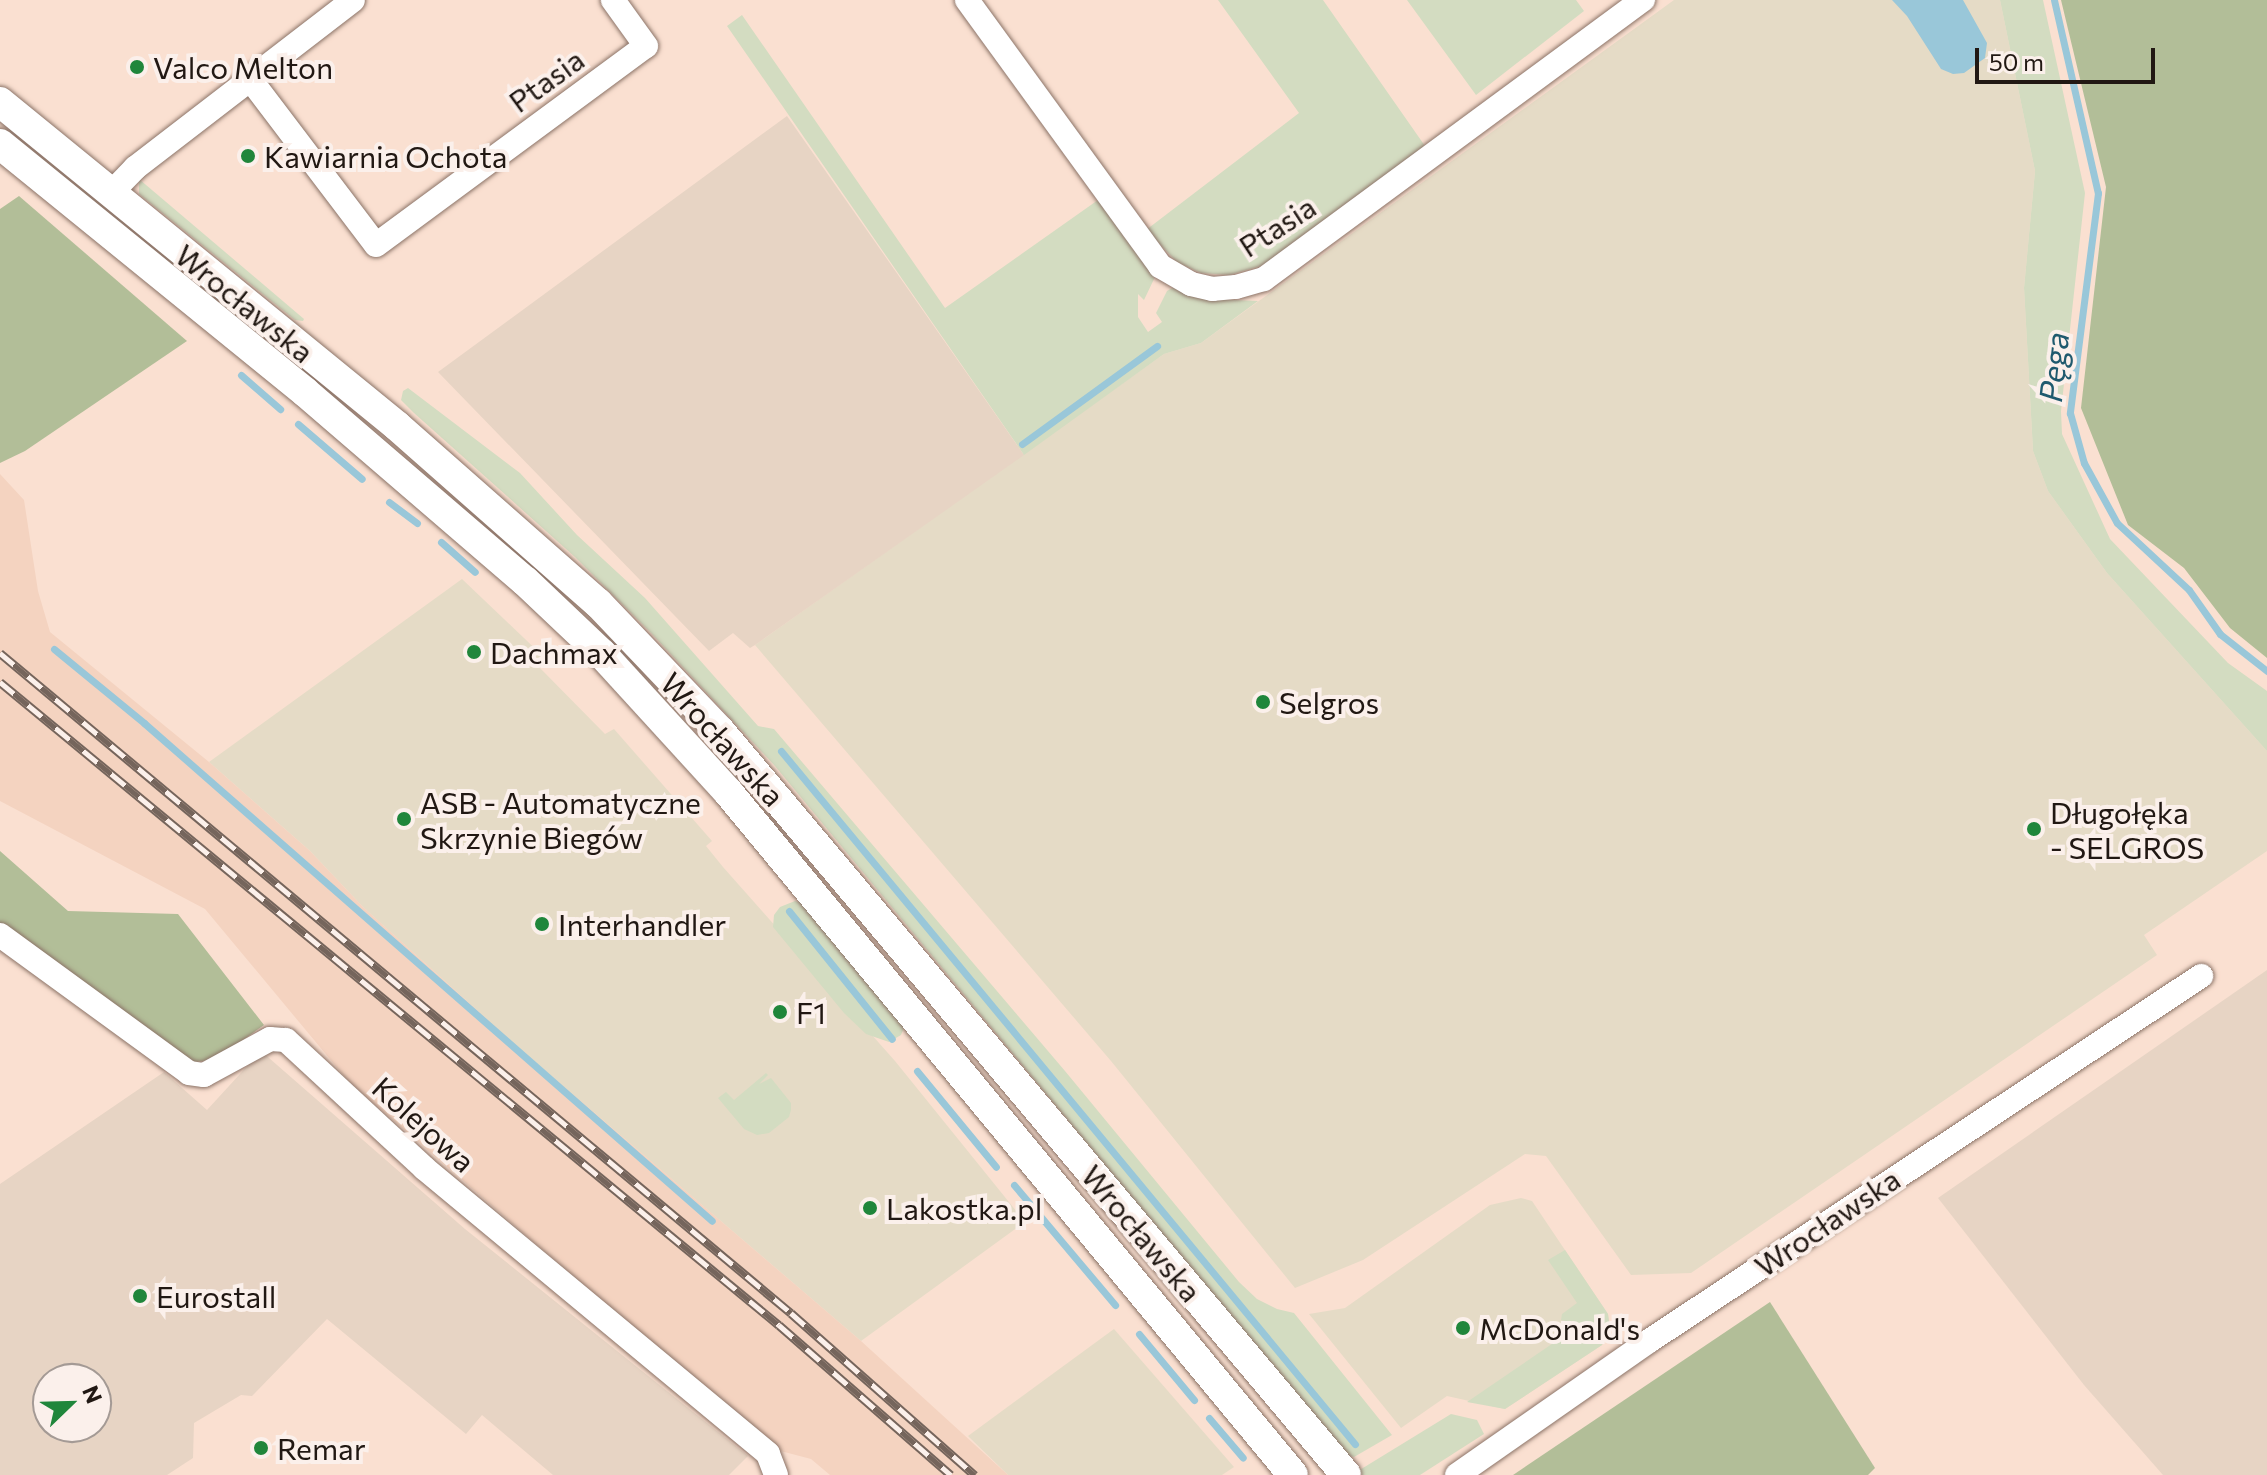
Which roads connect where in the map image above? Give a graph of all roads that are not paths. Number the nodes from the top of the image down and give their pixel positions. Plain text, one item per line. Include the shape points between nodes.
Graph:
1 (353, 0) edge
2 (613, 0) edge
3 (967, 0) edge
4 (1643, 0) edge
5 (250, 79) junction
6 (0, 102) edge
7 (0, 144) edge
8 (111, 193) junction
9 (0, 935) edge
10 (2201, 976) dead end
11 (776, 1475) edge
12 (1293, 1475) edge
13 (1346, 1475) edge
14 (1457, 1475) edge

1 - 5 street
2 - 5 street, Ptasia via 646,46 376,245
3 - 4 street, Ptasia via 1160,266 1212,289 1264,279
5 - 8 street via 135,168
6 - 8 main road, Wrocławska
7 - 12 main road, Wrocławska via 305,392 602,654 728,792
8 - 13 main road, Wrocławska via 408,435 598,603 720,731
9 - 11 street, Kolejowa via 189,1073 204,1075 270,1039 286,1040 424,1168 768,1454
10 - 14 street, Wrocławska via 1689,1314

